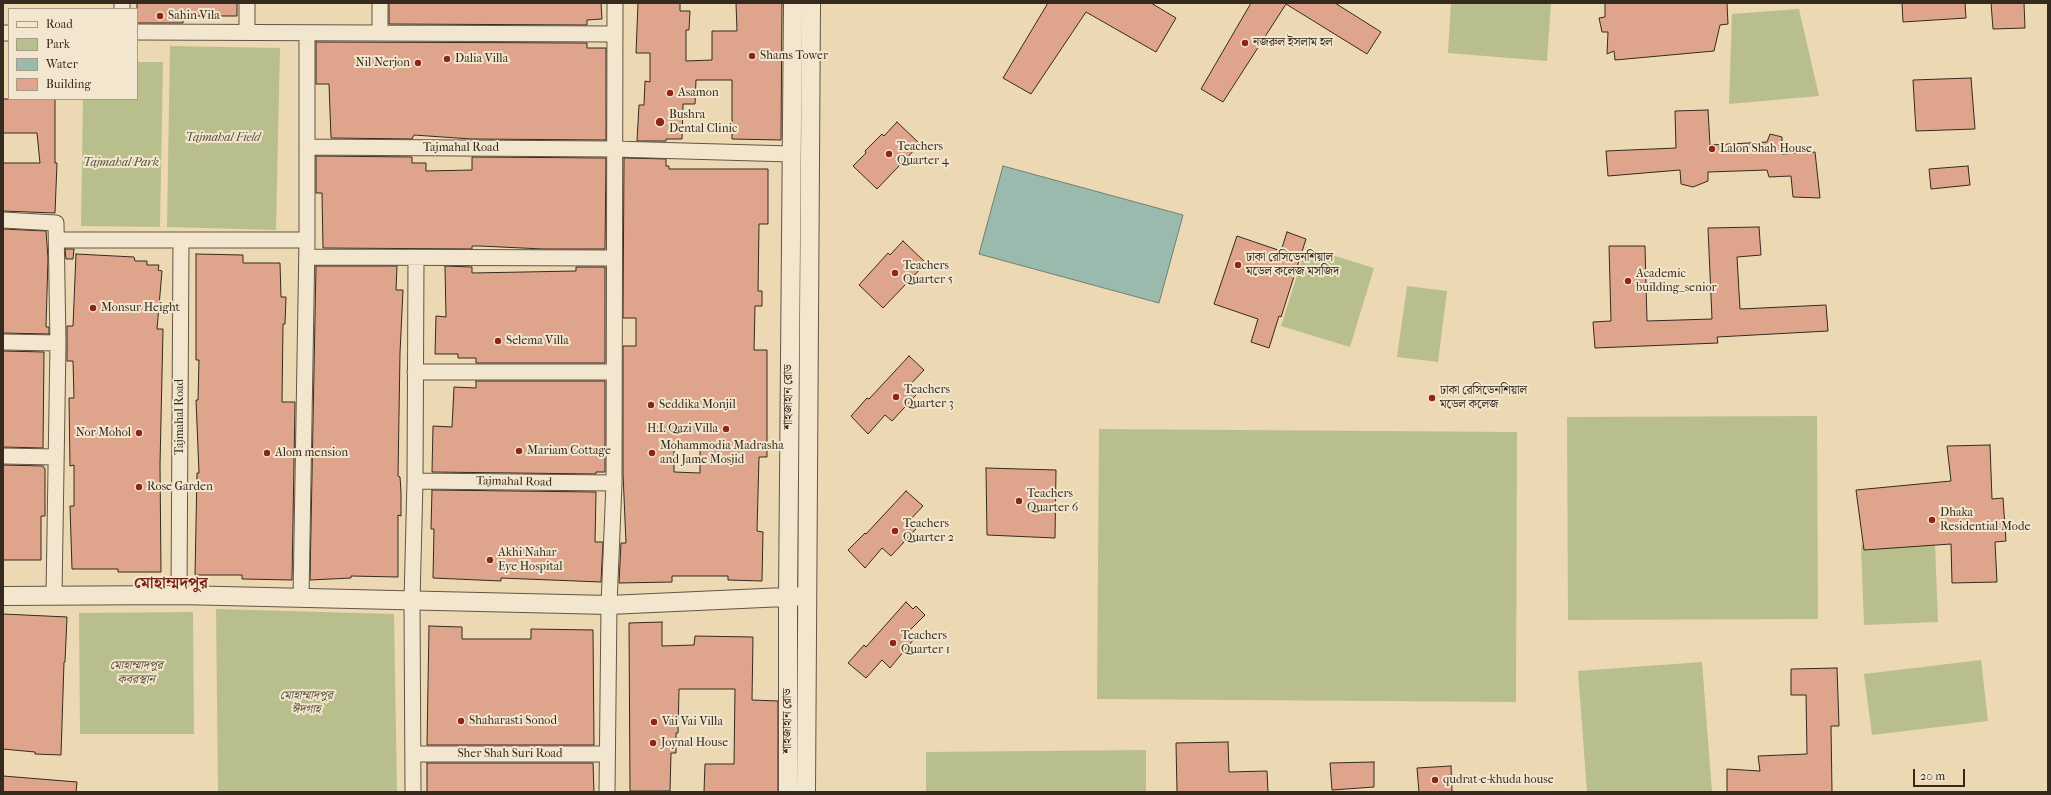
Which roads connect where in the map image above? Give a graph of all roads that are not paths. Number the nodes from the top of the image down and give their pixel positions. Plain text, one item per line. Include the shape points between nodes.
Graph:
1 (248, 3) edge
2 (380, 3) edge
3 (614, 3) edge
4 (793, 3) edge
5 (811, 3) edge
6 (138, 32) edge
7 (247, 32) junction
8 (307, 33) junction
9 (380, 33) junction
10 (614, 34) junction
11 (307, 147) junction
12 (614, 149) junction
13 (791, 154) junction
14 (3, 220) edge
15 (58, 240) junction
16 (181, 240) junction
17 (307, 240) junction
18 (307, 257) junction
19 (614, 258) junction
20 (416, 259) junction
21 (3, 342) edge
22 (58, 343) junction
23 (415, 372) junction
24 (614, 372) junction
25 (3, 456) edge
26 (56, 456) junction
27 (415, 481) junction
28 (614, 483) junction
29 (54, 595) junction
30 (179, 595) junction
31 (3, 596) edge
32 (788, 596) junction
33 (807, 596) junction
34 (300, 598) junction
35 (412, 601) junction
36 (609, 604) junction
37 (413, 754) junction
38 (607, 754) junction
39 (413, 792) edge
40 (607, 792) edge
41 (788, 792) edge
42 (806, 792) edge

1 - 7 street
2 - 9 street
3 - 10 street
4 - 13 street, শাহজাহান রোড
5 - 33 street, শাহজাহান রোড
6 - 7 street
7 - 8 street
8 - 9 street
8 - 11 street
9 - 10 street
10 - 12 street
11 - 12 street, Tajmahal Road
11 - 17 street
12 - 13 street, Tajmahal Road
12 - 19 street
13 - 32 street, শাহজাহান রোড
14 - 15 street via 56,223
15 - 16 street
15 - 22 street
16 - 17 street
16 - 30 street, Tajmahal Road
17 - 18 street
18 - 20 street
18 - 34 street
19 - 20 street
19 - 24 street
20 - 23 street
21 - 22 street
22 - 26 street
23 - 24 street
23 - 27 street
24 - 28 street
25 - 26 street
26 - 29 street
27 - 28 street, Tajmahal Road
27 - 35 street
28 - 36 street
29 - 30 street
29 - 31 street
30 - 34 street
32 - 33 street
32 - 36 street
32 - 41 street, শাহজাহান রোড
33 - 42 street, শাহজাহান রোড
34 - 35 street
35 - 36 street
35 - 37 street
36 - 38 street
37 - 38 street, Sher Shah Suri Road
37 - 39 street
38 - 40 street

